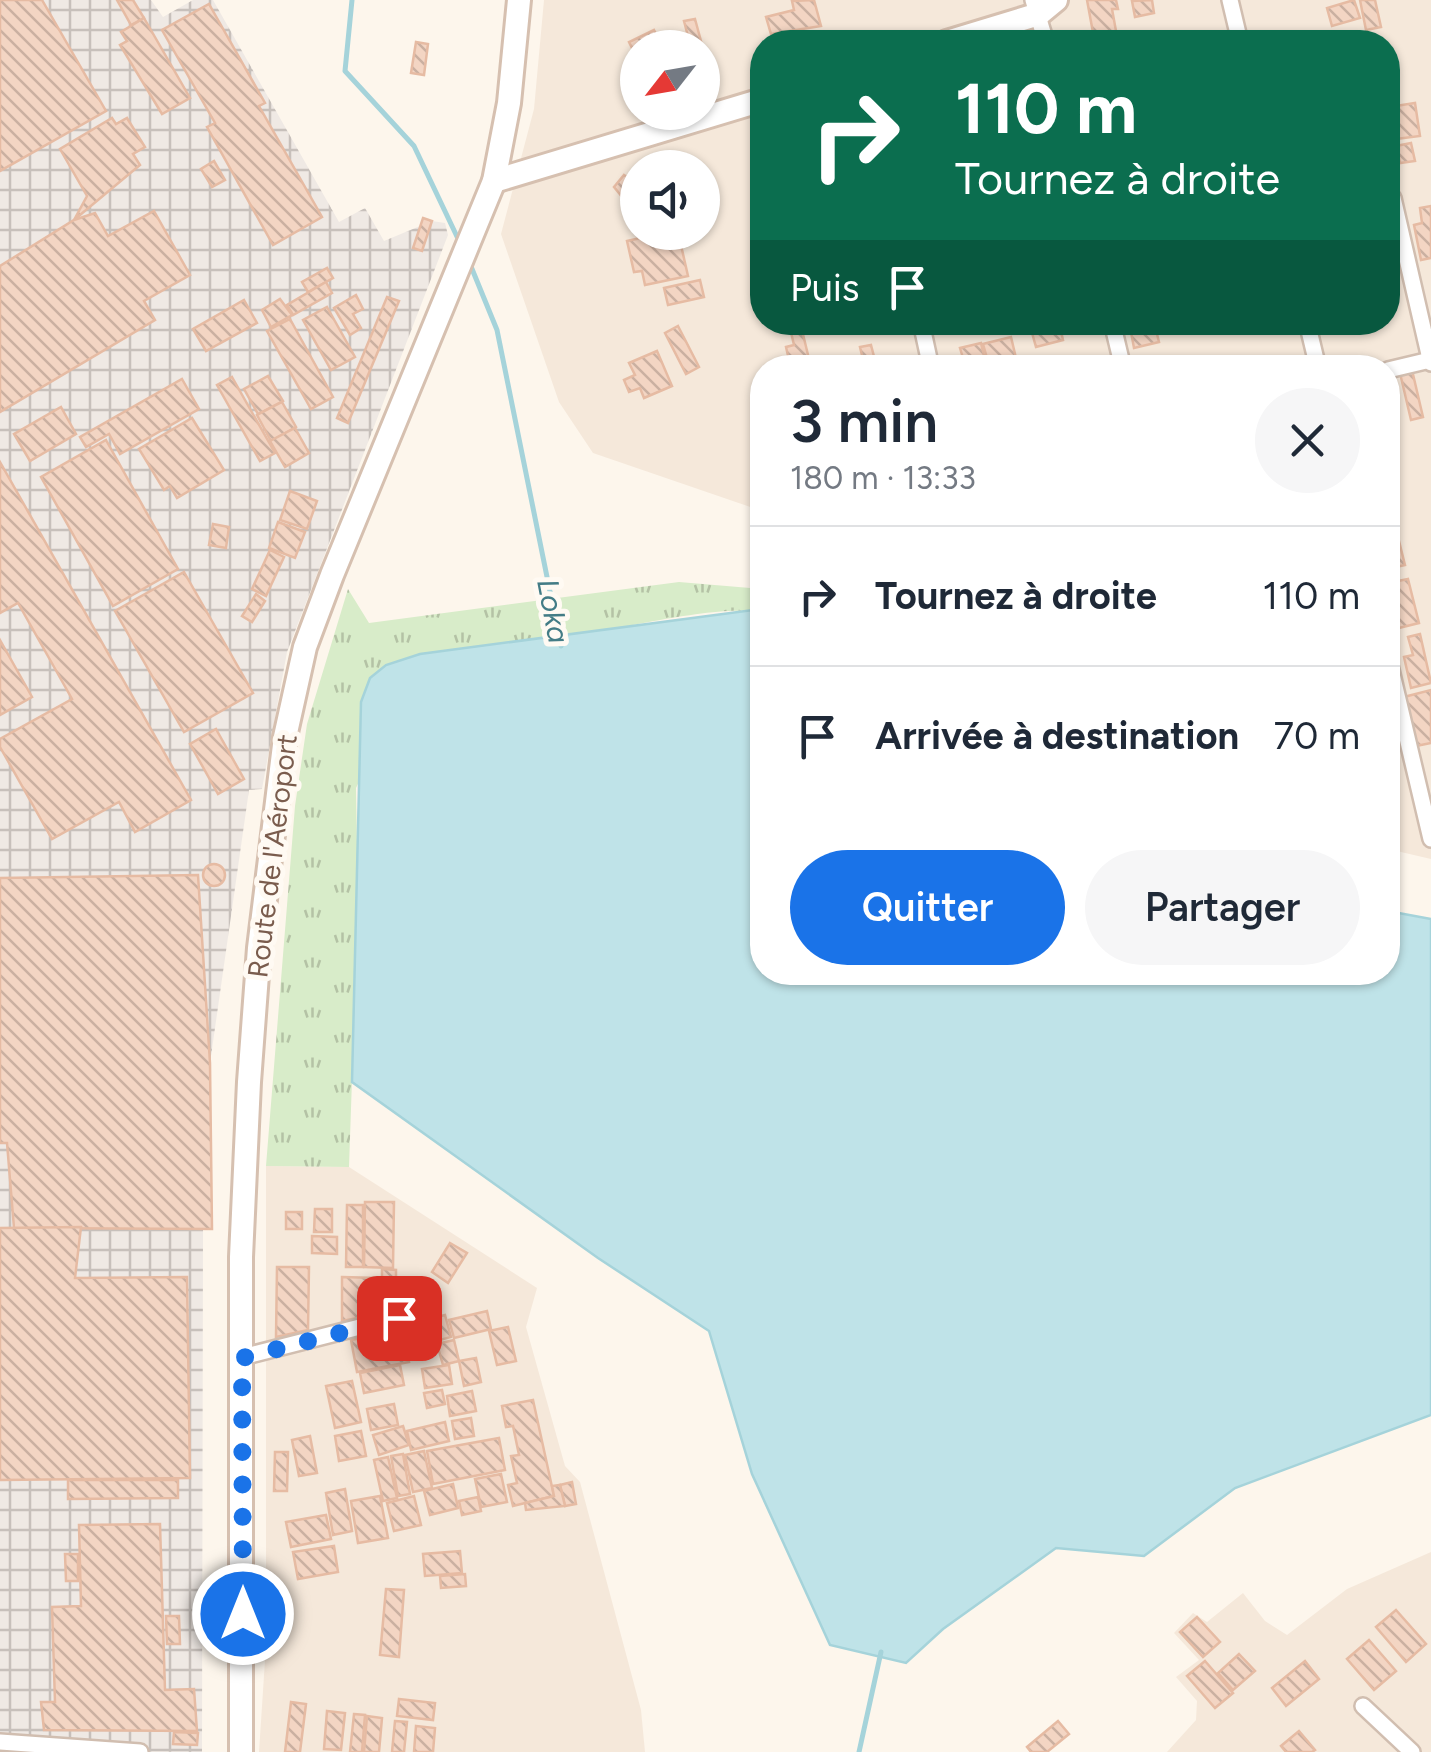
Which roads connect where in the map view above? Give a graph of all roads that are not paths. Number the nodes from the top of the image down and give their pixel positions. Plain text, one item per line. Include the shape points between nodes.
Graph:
1 (519, 0) edge
2 (1230, 0) edge
3 (1043, 4) edge
4 (977, 30) edge
5 (1045, 30) edge
6 (1237, 30) edge
7 (750, 104) edge
8 (494, 182) junction
9 (1400, 228) edge
10 (1431, 362) edge
11 (1400, 368) edge
12 (1400, 709) edge
13 (1431, 839) edge
14 (399, 1318) dead end
15 (242, 1358) junction
16 (1363, 1706) dead end
17 (0, 1742) edge
18 (140, 1752) edge
19 (241, 1752) edge
20 (1412, 1752) edge

1 - 8 main road, Route de l'Aéroport
2 - 6 street
3 - 4 main road
3 - 5 street
7 - 8 main road
8 - 15 main road, Route de l'Aéroport via 332,575 305,647 285,737 248,1082
9 - 10 street
10 - 11 street
12 - 13 street
14 - 15 street
15 - 19 main road, Route de l'Aéroport
16 - 20 street
17 - 18 street

